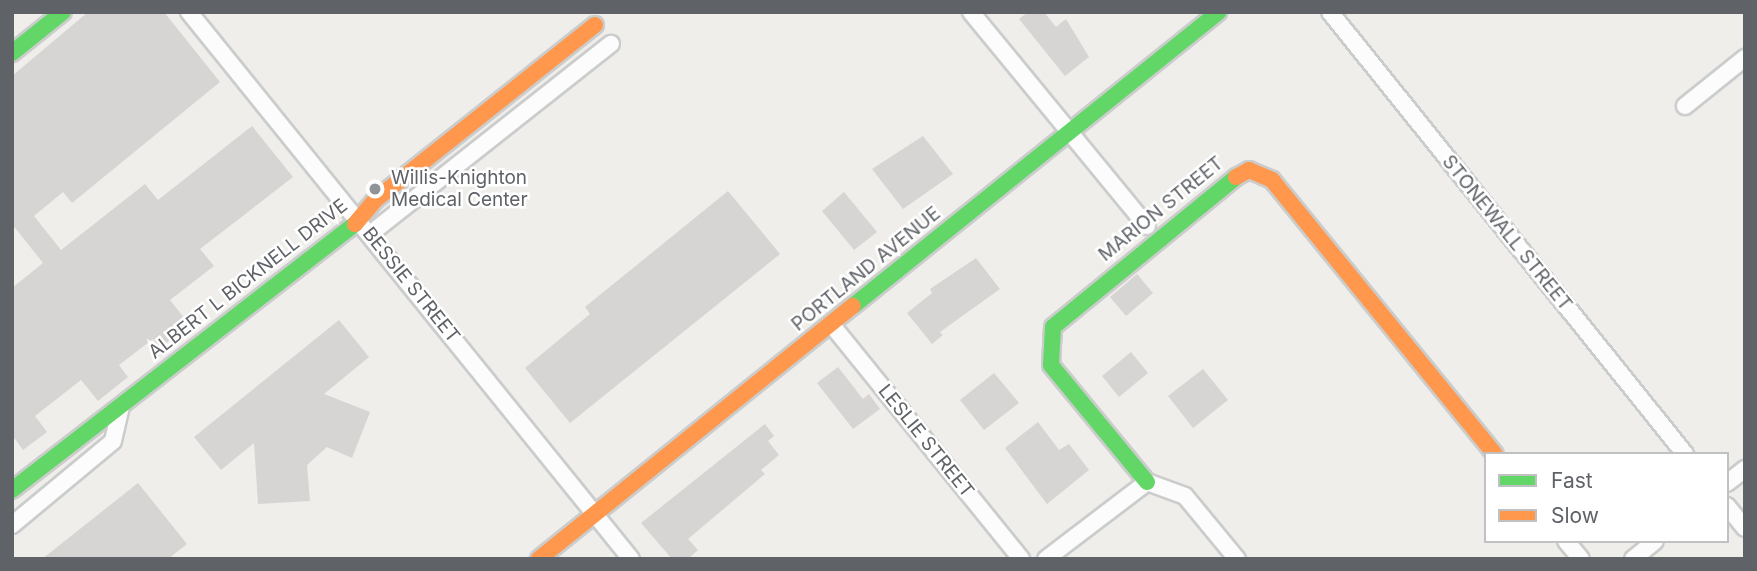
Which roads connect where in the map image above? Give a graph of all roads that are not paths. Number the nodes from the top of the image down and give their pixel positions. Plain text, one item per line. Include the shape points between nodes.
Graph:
1 (62, 12) edge
2 (189, 12) edge
3 (971, 12) edge
4 (1219, 12) edge
5 (1330, 12) edge
6 (595, 25) dead end
7 (611, 44) dead end
8 (12, 53) edge
9 (1745, 58) edge
10 (1685, 106) dead end
11 (1068, 134) junction
12 (359, 221) junction
13 (1147, 226) dead end
14 (370, 234) junction
15 (831, 324) junction
16 (121, 406) junction
17 (1493, 452) edge
18 (1683, 452) edge
19 (1745, 469) edge
20 (1729, 481) edge
21 (1147, 482) junction
22 (12, 490) edge
23 (1729, 508) edge
24 (595, 514) junction
25 (12, 525) edge
26 (1745, 528) edge
27 (1568, 543) edge
28 (1653, 543) edge
29 (539, 559) edge
30 (631, 559) edge
31 (1021, 559) edge
32 (1046, 559) edge
33 (1237, 559) edge
34 (1581, 559) edge
35 (1633, 559) edge

1 - 8 street
2 - 12 street, BESSIE STREET
3 - 11 street, MARION STREET
4 - 11 street, PORTLAND AVENUE
5 - 18 street, STONEWALL STREET
6 - 12 street, ALBERT L BICKNELL DRIVE via 376,200
7 - 14 street, ALBERT L BICKNELL DRIVE
9 - 10 street
11 - 13 street, MARION STREET
11 - 15 street, PORTLAND AVENUE
12 - 14 street, BESSIE STREET
12 - 16 street, ALBERT L BICKNELL DRIVE
14 - 24 street, BESSIE STREET
15 - 24 street, PORTLAND AVENUE
15 - 31 street, LESLIE STREET
16 - 22 street, ALBERT L BICKNELL DRIVE
16 - 25 street via 113,442
17 - 21 street, MARION STREET via 1272,180 1249,170 1221,185 1054,327 1051,365
19 - 20 street
21 - 32 street
21 - 33 street via 1185,496
23 - 26 street
24 - 29 street, PORTLAND AVENUE
24 - 30 street, BESSIE STREET
27 - 34 street
28 - 35 street

